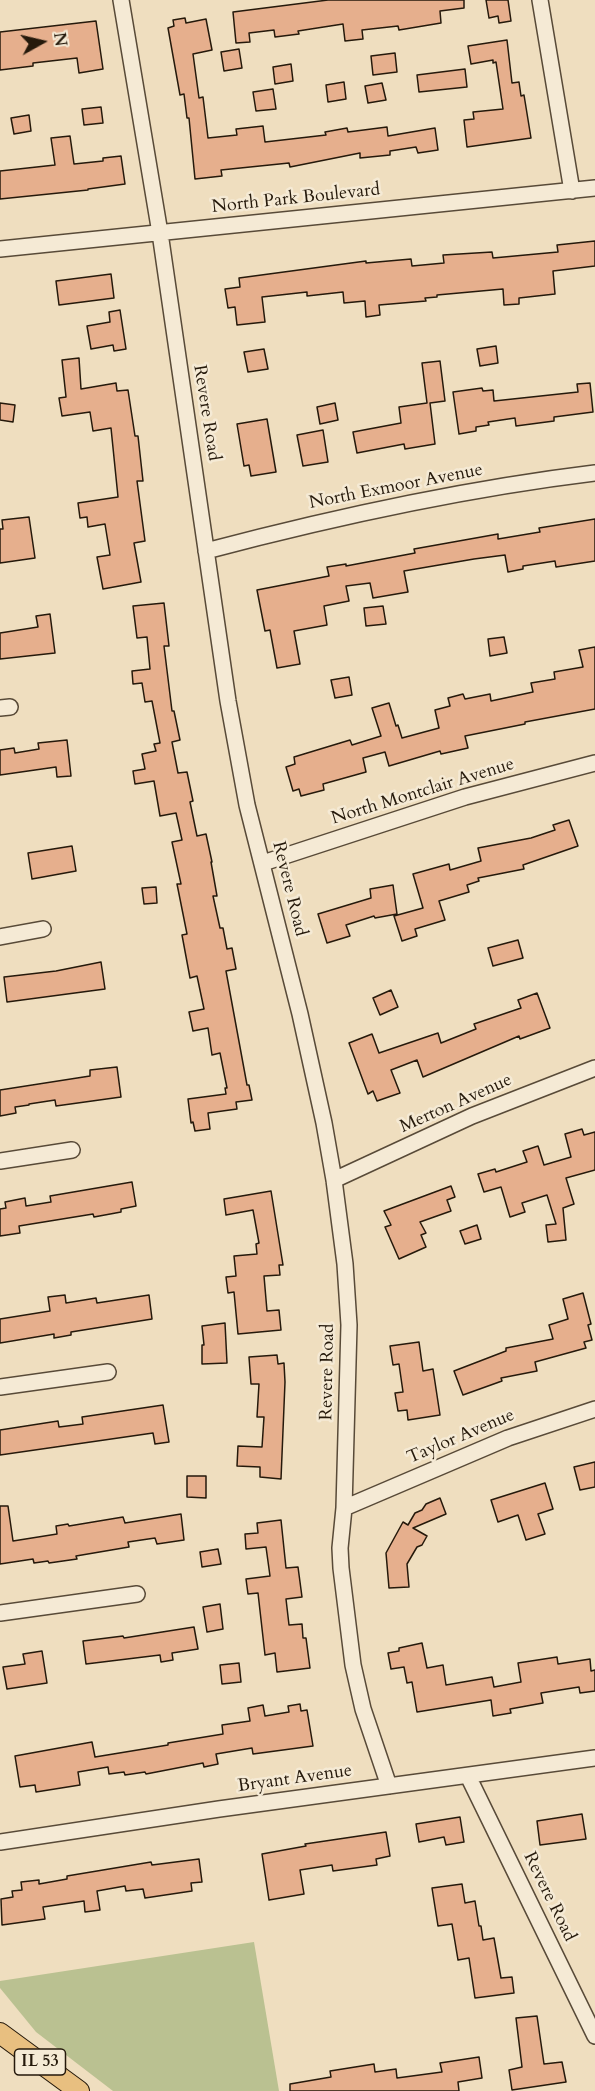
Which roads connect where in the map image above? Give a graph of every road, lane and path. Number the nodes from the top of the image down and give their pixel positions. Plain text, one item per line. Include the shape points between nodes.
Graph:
1 (121, 0) edge
2 (540, 0) edge
3 (595, 188) edge
4 (572, 191) junction
5 (160, 233) junction
6 (0, 249) edge
7 (595, 473) edge
8 (206, 551) junction
9 (595, 763) edge
10 (263, 863) junction
11 (43, 929) dead end
12 (0, 937) edge
13 (595, 1068) edge
14 (72, 1150) dead end
15 (0, 1161) edge
16 (334, 1180) junction
17 (108, 1372) dead end
18 (0, 1387) edge
19 (595, 1409) edge
20 (344, 1508) junction
21 (137, 1594) dead end
22 (0, 1613) edge
23 (595, 1758) edge
24 (468, 1776) junction
25 (389, 1786) junction
26 (0, 1842) edge
27 (0, 2033) edge
28 (595, 2036) edge
29 (79, 2091) edge

1 - 5 street, Revere Road
2 - 4 street
3 - 4 street, North Park Boulevard
4 - 5 street, North Park Boulevard
5 - 6 street, North Park Boulevard
5 - 8 street, Revere Road
7 - 8 street, North Exmoor Avenue via 357,513
8 - 10 street, Revere Road via 230,712 247,805
9 - 10 street, North Montclair Avenue via 445,803
10 - 16 street, Revere Road via 312,1068
11 - 12 street
13 - 16 street, Merton Avenue via 472,1116
14 - 15 street
16 - 20 street, Revere Road via 349,1325
17 - 18 street
19 - 20 street, Taylor Avenue via 508,1438
20 - 25 street, Revere Road via 340,1568 352,1665
21 - 22 street
23 - 24 street, Bryant Avenue
24 - 25 street, Bryant Avenue
24 - 28 street, Revere Road
25 - 26 street, Bryant Avenue
27 - 29 main road, IL 53

